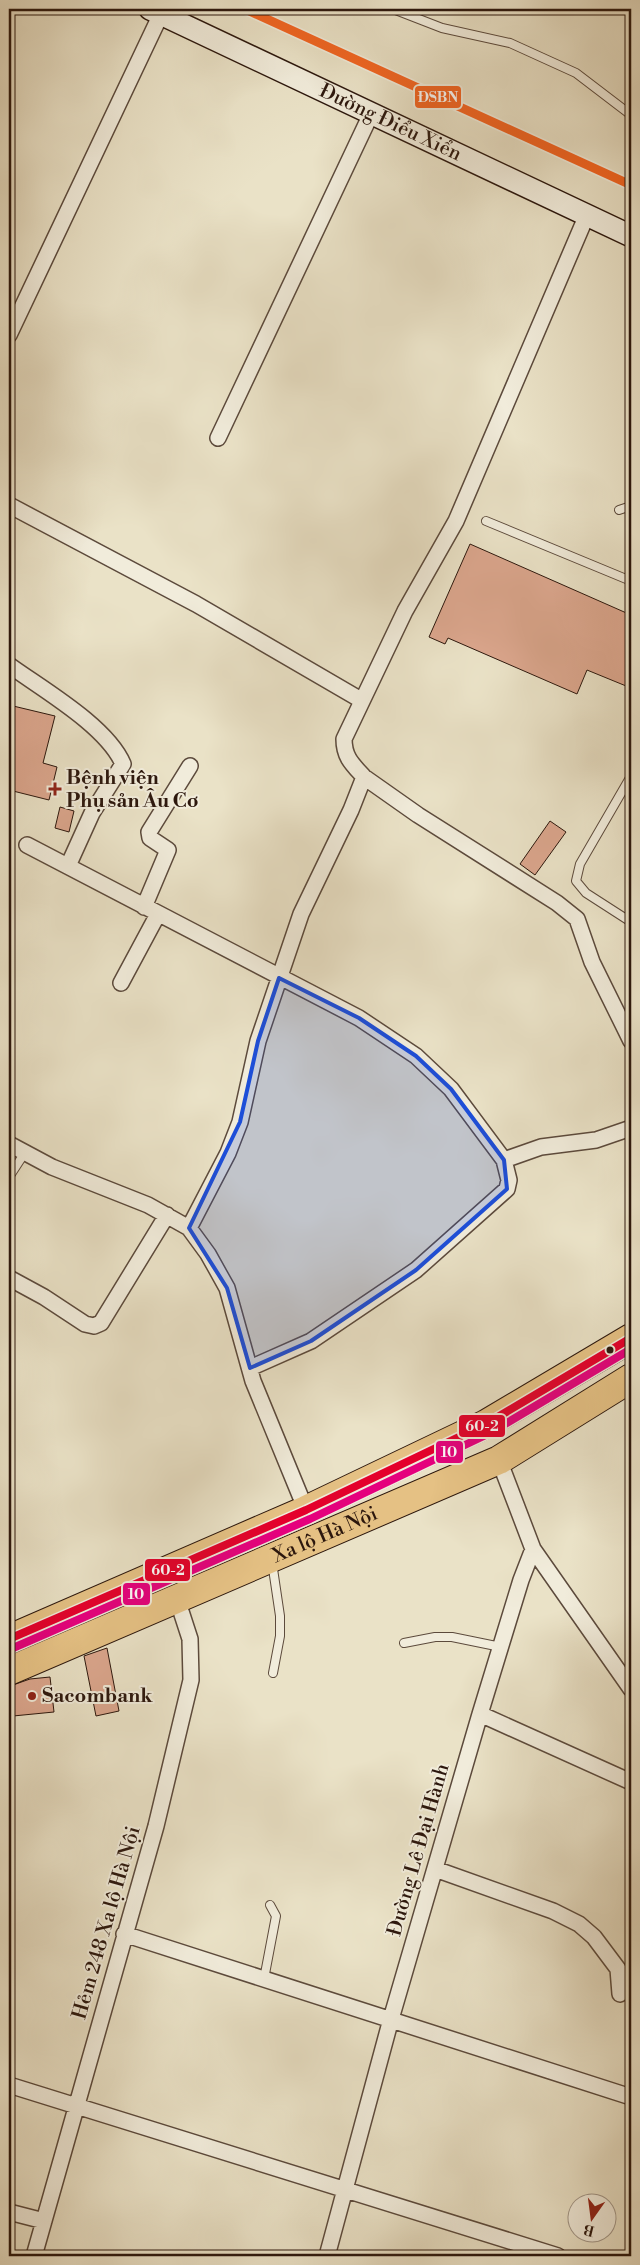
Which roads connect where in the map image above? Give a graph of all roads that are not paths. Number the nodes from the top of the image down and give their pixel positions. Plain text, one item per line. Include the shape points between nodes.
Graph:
1 (393, 9) edge
2 (156, 11) edge
3 (371, 114) junction
4 (631, 115) edge
5 (586, 217) junction
6 (631, 236) edge
7 (9, 335) edge
8 (218, 438) dead end
9 (9, 505) edge
10 (631, 506) edge
11 (619, 510) dead end
12 (486, 521) dead end
13 (631, 581) edge
14 (9, 665) edge
15 (361, 700) junction
16 (190, 766) dead end
17 (364, 776) junction
18 (631, 776) edge
19 (628, 788) edge
20 (27, 845) dead end
21 (68, 866) junction
22 (144, 906) junction
23 (158, 914) junction
24 (631, 922) edge
25 (279, 978) junction
26 (121, 983) dead end
27 (631, 1041) edge
28 (631, 1128) edge
29 (9, 1144) edge
30 (24, 1154) junction
31 (504, 1160) junction
32 (9, 1177) edge
33 (167, 1215) junction
34 (189, 1228) junction
35 (9, 1278) edge
36 (631, 1338) edge
37 (250, 1368) junction
38 (631, 1378) edge
39 (499, 1460) junction
40 (306, 1510) junction
41 (533, 1550) junction
42 (272, 1557) junction
43 (177, 1599) junction
44 (9, 1639) edge
45 (404, 1643) dead end
46 (501, 1647) junction
47 (9, 1671) edge
48 (273, 1673) dead end
49 (631, 1689) edge
50 (480, 1714) junction
51 (631, 1782) edge
52 (435, 1869) junction
53 (270, 1905) dead end
54 (124, 1934) junction
55 (264, 1980) junction
56 (620, 1994) dead end
57 (391, 2019) junction
58 (9, 2085) edge
59 (631, 2097) edge
60 (77, 2104) junction
61 (345, 2190) junction
62 (9, 2212) edge
63 (44, 2221) junction
64 (34, 2256) edge
65 (327, 2256) edge
66 (558, 2256) edge

1 - 4 lane via 442,28 510,43 576,73
2 - 3 street, Đường Điểu Xiển
2 - 7 street
3 - 5 street, Đường Điểu Xiển
3 - 8 street
5 - 6 street, Đường Điểu Xiển
5 - 15 street via 456,521 405,611
9 - 15 street via 196,604
10 - 11 lane
12 - 13 lane
14 - 21 street via 84,720 108,741 123,764 92,814
15 - 17 street via 344,739 344,750 347,759
16 - 22 street via 149,832 150,838 168,850
17 - 25 street via 301,914
17 - 27 street via 418,816 557,902 577,919 592,962
18 - 19 lane
19 - 24 lane via 580,864 576,881 586,893
20 - 21 street
21 - 22 street
22 - 23 street
23 - 25 street
23 - 26 street
25 - 31 street via 360,1018 416,1056 451,1089
25 - 34 street via 258,1041 240,1122 228,1153
28 - 31 street via 596,1140 541,1147
29 - 30 street
30 - 32 lane
30 - 33 street
31 - 37 street via 509,1180 506,1189 416,1270 312,1341
33 - 34 street
33 - 35 street via 101,1323 94,1326 85,1324
34 - 37 street via 227,1288
36 - 40 highway, Xa lộ Hà Nội via 486,1424
37 - 40 street
38 - 39 highway, Xa lộ Hà Nội
39 - 41 street
39 - 42 highway, Xa lộ Hà Nội
40 - 44 highway, Xa lộ Hà Nội
41 - 46 street, Đường Lê Đại Hành via 525,1566
41 - 49 street
42 - 43 highway, Xa lộ Hà Nội
42 - 48 lane via 280,1616
43 - 47 highway, Xa lộ Hà Nội
43 - 54 street, Hẻm 248 Xa lộ Hà Nội via 190,1639 191,1680 156,1826
45 - 46 lane via 452,1637
46 - 50 street, Đường Lê Đại Hành
50 - 51 street
50 - 52 street, Đường Lê Đại Hành
52 - 56 street via 553,1911 579,1924 594,1937 618,1969
52 - 57 street, Đường Lê Đại Hành
53 - 55 lane via 276,1916
54 - 55 street
54 - 60 street, Hẻm 248 Xa lộ Hà Nội
55 - 57 street
57 - 59 street
57 - 61 street, Đường Lê Đại Hành
58 - 60 street
60 - 61 street
60 - 63 street, Hẻm 248 Xa lộ Hà Nội
61 - 65 street, Đường Lê Đại Hành
61 - 66 street
62 - 63 street
63 - 64 street, Hẻm 248 Xa lộ Hà Nội

